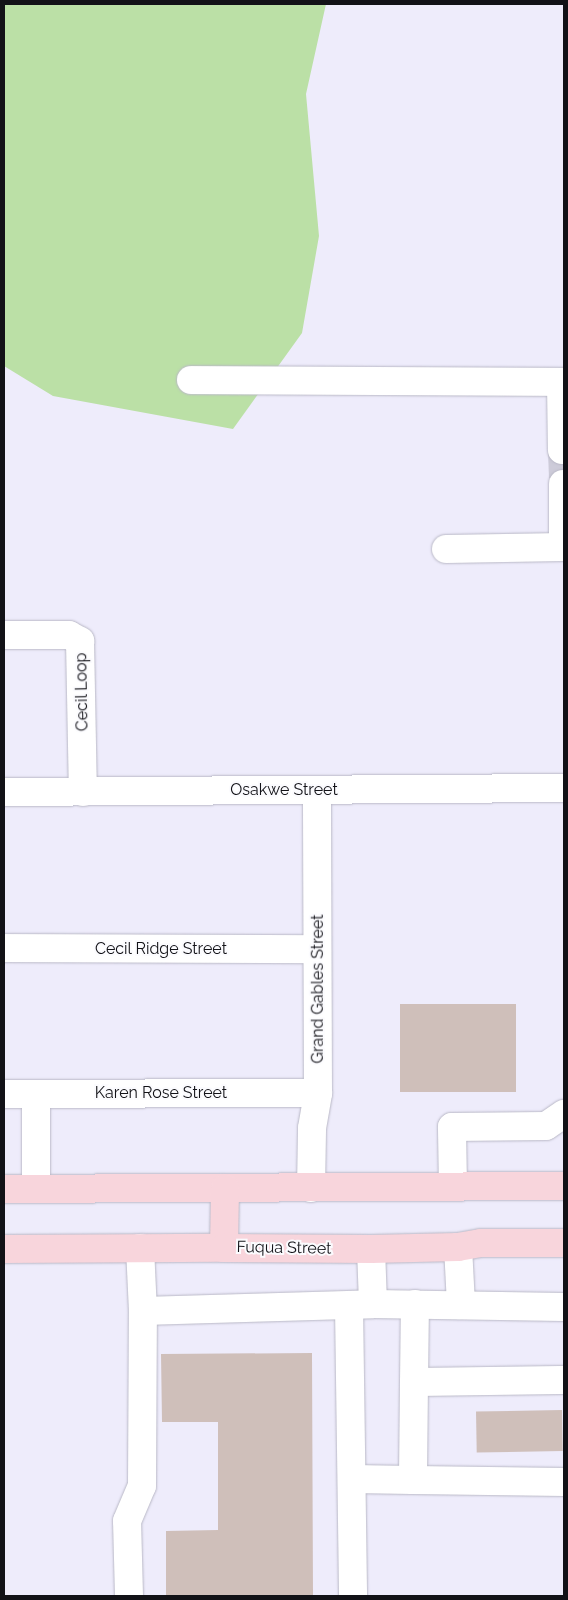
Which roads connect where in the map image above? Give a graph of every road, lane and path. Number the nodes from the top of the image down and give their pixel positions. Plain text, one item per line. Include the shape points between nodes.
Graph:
1 (191, 380) dead end
2 (563, 382) edge
3 (562, 450) dead end
4 (563, 484) dead end
5 (564, 547) edge
6 (446, 549) dead end
7 (4, 636) edge
8 (564, 788) edge
9 (317, 790) junction
10 (4, 792) edge
11 (83, 792) junction
12 (4, 948) edge
13 (317, 949) junction
14 (318, 1093) junction
15 (4, 1094) edge
16 (36, 1094) junction
17 (564, 1114) edge
18 (564, 1186) edge
19 (453, 1187) junction
20 (36, 1188) junction
21 (225, 1188) junction
22 (311, 1188) junction
23 (4, 1189) edge
24 (564, 1243) edge
25 (458, 1247) junction
26 (140, 1248) junction
27 (224, 1248) junction
28 (4, 1250) edge
29 (371, 1250) junction
30 (416, 1304) junction
31 (361, 1305) junction
32 (461, 1305) junction
33 (564, 1307) edge
34 (143, 1311) junction
35 (564, 1380) edge
36 (414, 1382) junction
37 (352, 1479) junction
38 (413, 1480) junction
39 (564, 1482) edge
40 (129, 1596) edge
41 (353, 1596) edge

1 - 2 lane
2 - 3 lane
4 - 5 lane
5 - 6 lane
7 - 11 lane, Cecil Loop via 69,635 80,641
8 - 9 lane, Osakwe Street
9 - 11 lane, Osakwe Street
9 - 13 lane, Grand Gables Street
10 - 11 lane, Osakwe Street
12 - 13 lane, Cecil Ridge Street
13 - 14 lane, Grand Gables Street
14 - 16 lane, Karen Rose Street
14 - 22 lane, Grand Gables Street via 312,1128
15 - 16 lane, Karen Rose Street
16 - 20 lane
17 - 19 lane via 546,1126 452,1127
18 - 19 main road
19 - 22 main road
20 - 21 main road
20 - 23 main road
21 - 22 main road
21 - 27 main road
24 - 25 main road, Fuqua Street via 481,1243
25 - 29 main road, Fuqua Street
25 - 32 lane
26 - 27 main road, Fuqua Street
26 - 28 main road, Fuqua Street
26 - 34 lane
27 - 29 main road, Fuqua Street
29 - 31 lane
30 - 31 lane
30 - 32 lane
30 - 36 lane
31 - 34 lane
31 - 37 lane
32 - 33 lane
34 - 40 lane via 142,1486 127,1521
35 - 36 lane
36 - 38 lane
37 - 38 lane
37 - 41 lane
38 - 39 lane

